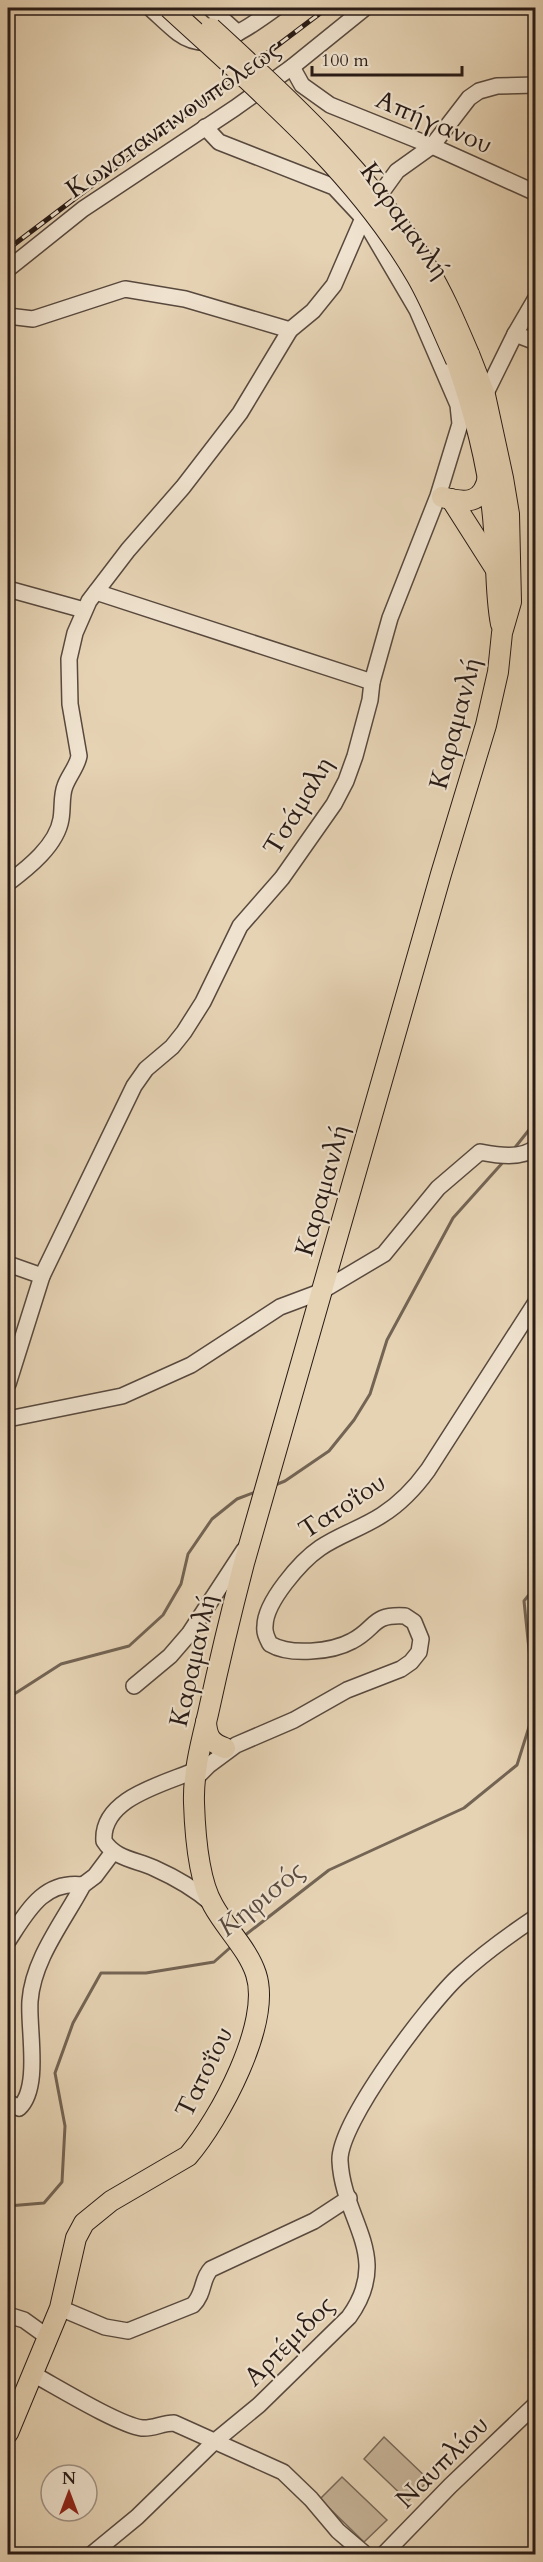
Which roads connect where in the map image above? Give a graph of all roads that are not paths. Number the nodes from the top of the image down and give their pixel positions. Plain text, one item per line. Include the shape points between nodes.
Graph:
1 (150, 8) edge
2 (169, 8) edge
3 (188, 8) edge
4 (210, 8) edge
5 (276, 8) edge
6 (365, 8) edge
7 (238, 33) junction
8 (291, 67) junction
9 (536, 85) edge
10 (205, 127) junction
11 (432, 146) junction
12 (536, 193) edge
13 (363, 218) junction
14 (8, 269) edge
15 (536, 298) edge
16 (8, 316) edge
17 (290, 330) junction
18 (515, 334) junction
19 (536, 342) edge
20 (462, 357) junction
21 (485, 395) junction
22 (488, 477) junction
23 (445, 498) junction
24 (496, 570) junction
25 (8, 589) edge
26 (96, 592) junction
27 (84, 610) junction
28 (502, 633) junction
29 (372, 682) junction
30 (8, 883) edge
31 (533, 1150) edge
32 (8, 1263) edge
33 (42, 1276) junction
34 (320, 1292) junction
35 (536, 1302) edge
36 (8, 1384) edge
37 (8, 1419) edge
38 (251, 1540) junction
39 (134, 1686) dead end
40 (206, 1722) junction
41 (244, 1743) junction
42 (225, 1748) junction
43 (196, 1771) junction
44 (114, 1852) junction
45 (83, 1885) junction
46 (211, 1903) junction
47 (536, 1917) edge
48 (8, 1941) edge
49 (8, 2102) edge
50 (349, 2198) junction
51 (60, 2308) junction
52 (8, 2314) edge
53 (49, 2338) junction
54 (33, 2374) junction
55 (536, 2404) edge
56 (8, 2433) edge
57 (214, 2442) junction
58 (92, 2554) edge
59 (365, 2554) edge
60 (384, 2554) edge

1 - 7 street via 180,34 196,42 212,44
2 - 20 main road, Καραμανλή, bridge via 286,116 368,207 417,277
3 - 20 main road, Καραμανλή, bridge via 298,107 382,201 444,298
4 - 7 street
5 - 7 street
6 - 8 street, Κωνσταντινουπόλεως
8 - 10 street, Κωνσταντινουπόλεως
8 - 11 street, Απήγανου via 302,85 330,105
9 - 11 street via 497,86 479,91 469,98
10 - 13 street, Τσάμαλη via 219,142 334,187
10 - 14 street, Κωνσταντινουπόλεως via 83,209
11 - 12 street, Απήγανου
11 - 13 street via 387,183
13 - 17 street via 334,285 313,311
13 - 23 street, Τσάμαλη via 417,310 458,405 459,430
15 - 18 street
16 - 17 street via 33,319 125,289 185,299
17 - 26 street via 240,413
18 - 19 street
18 - 21 street
20 - 21 main road, Καραμανλή
20 - 22 main road, Καραμανλή
21 - 28 main road, Καραμανλή via 503,478 511,541 511,602
22 - 23 main road via 476,498
22 - 24 main road, Καραμανλή
23 - 24 main road
23 - 29 street, Τσάμαλη via 390,618
24 - 28 main road, Καραμανλή
25 - 27 street
26 - 27 street
26 - 29 street
27 - 30 street via 69,659 72,726 79,747 77,763 64,786 57,834
28 - 34 main road, Καραμανλή via 486,725
29 - 33 street, Τσάμαλη via 355,756 342,789 282,878 240,926 184,1032 140,1077
31 - 34 street via 500,1156 480,1152 438,1188 384,1254
32 - 33 street
33 - 36 street, Τσάμαλη
34 - 37 street via 280,1307 191,1365 136,1391
34 - 38 main road, Καραμανλή
35 - 41 street, Τατοΐου via 411,1494 309,1557 281,1590 265,1619 270,1644 288,1652 302,1652 350,1643 382,1617 405,1616 418,1629 419,1652 401,1669 347,1690
38 - 39 street via 189,1634
38 - 40 main road, Καραμανλή
40 - 42 main road via 210,1739
40 - 43 main road, Καραμανλή
41 - 42 street, Τατοΐου
41 - 43 street, Τατοΐου
42 - 43 street, Τατοΐου
43 - 44 street via 113,1810 104,1841
43 - 46 main road, Τατοΐου via 197,1838
44 - 45 street
44 - 46 street via 187,1885
45 - 48 street via 67,1883 54,1887 37,1900
45 - 49 street via 34,1977 30,2000 32,2070 27,2096 19,2108
46 - 51 main road, Τατοΐου via 256,1974 260,1993 257,2022 220,2111 188,2156 111,2201 84,2223 76,2238
47 - 50 street, Αρτέμιδος via 501,1941 439,1997 369,2094 340,2152
50 - 51 street via 314,2221 211,2269 206,2273 201,2296 193,2305 128,2331 105,2327
50 - 57 street, Αρτέμιδος via 367,2262 358,2303 349,2317 259,2405
51 - 53 main road, Τατοΐου
52 - 53 street
53 - 54 main road, Τατοΐου
54 - 56 main road, Τατοΐου
54 - 57 street via 139,2428 174,2423
55 - 60 street, Ναυπλίου
57 - 58 street, Αρτέμιδος via 137,2517
57 - 59 street via 283,2472

